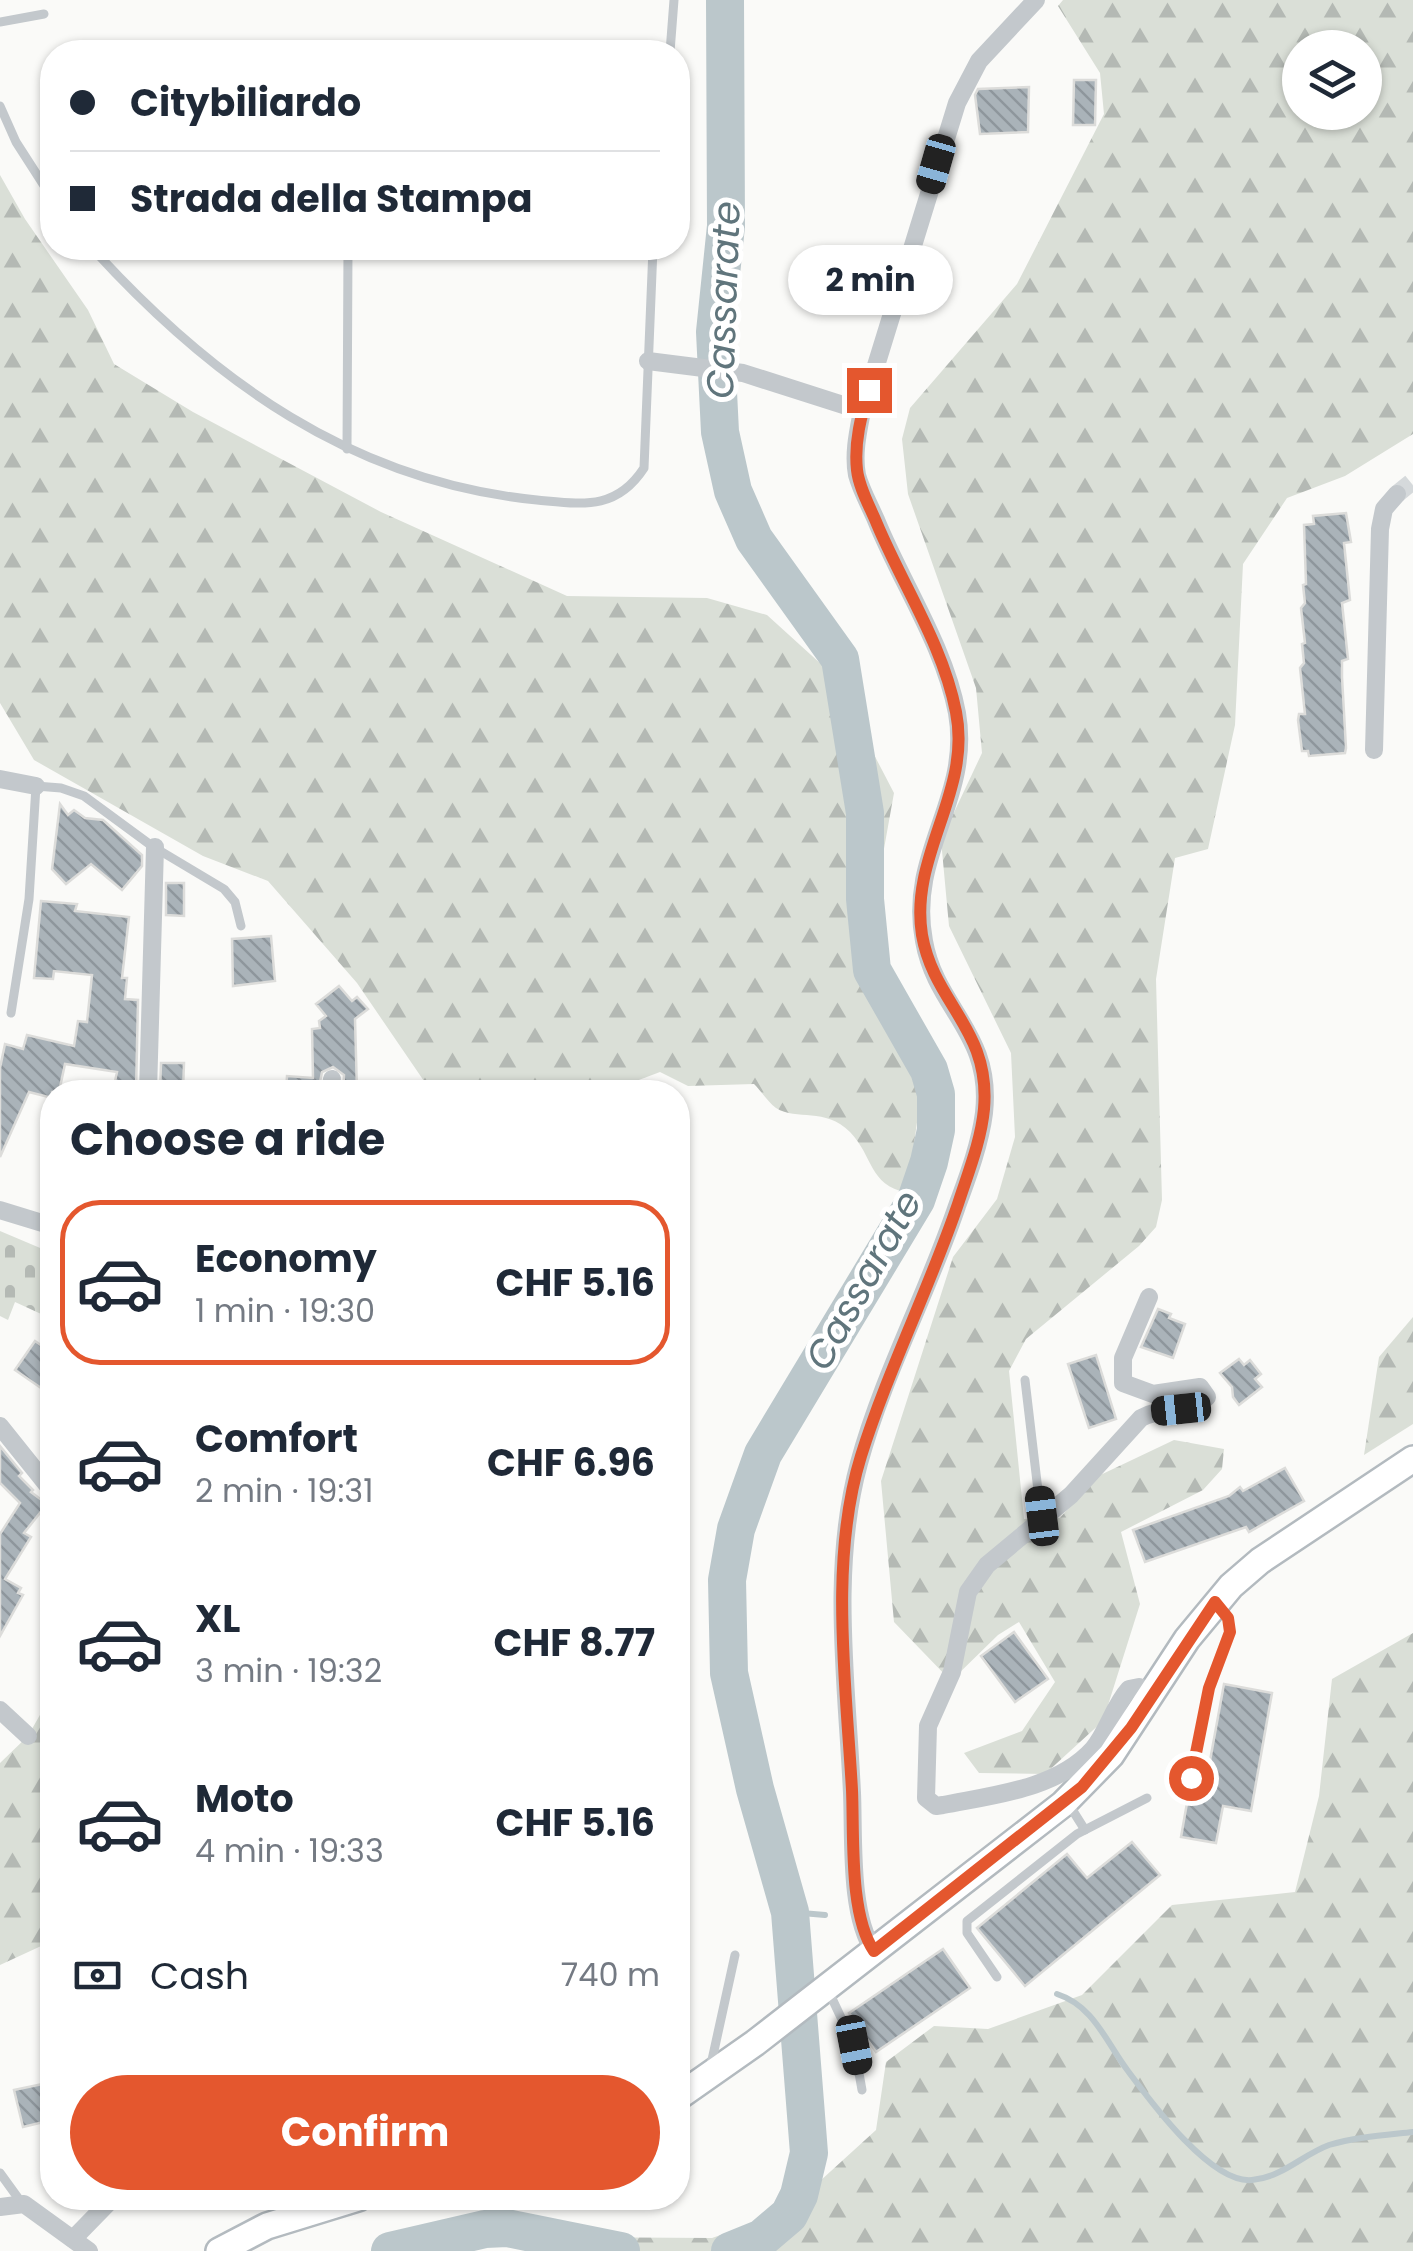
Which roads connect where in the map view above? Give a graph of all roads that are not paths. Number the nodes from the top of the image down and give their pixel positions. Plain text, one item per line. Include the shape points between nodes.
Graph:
1 (674, 0) edge
2 (1036, 0) edge
3 (44, 14) dead end
4 (0, 22) edge
5 (671, 40) edge
6 (0, 106) edge
7 (40, 179) edge
8 (104, 260) edge
9 (348, 260) edge
10 (652, 260) edge
11 (648, 362) junction
12 (862, 411) junction
13 (348, 449) junction
14 (1396, 494) tunnel mouth
15 (1374, 750) dead end
16 (0, 779) edge
17 (36, 786) junction
18 (154, 847) junction
19 (242, 926) dead end
20 (11, 1013) dead end
21 (148, 1080) edge
22 (0, 1210) edge
23 (40, 1222) edge
24 (1149, 1297) dead end
25 (1026, 1380) dead end
26 (0, 1426) edge
27 (1413, 1459) edge
28 (40, 1475) edge
29 (1042, 1516) junction
30 (1215, 1602) junction
31 (1152, 1694) junction
32 (0, 1710) edge
33 (28, 1736) dead end
34 (1191, 1778) dead end
35 (1147, 1798) dead end
36 (1066, 1801) junction
37 (1085, 1830) junction
38 (874, 1951) junction
39 (735, 1954) dead end
40 (997, 1976) dead end
41 (824, 1991) junction
42 (708, 2078) junction
43 (690, 2089) edge
44 (862, 2090) dead end
45 (0, 2173) edge
46 (21, 2202) junction
47 (0, 2207) edge
48 (101, 2210) edge
49 (314, 2210) edge
50 (73, 2239) junction
51 (89, 2251) edge
52 (219, 2251) edge

1 - 5 lane
2 - 12 street via 992,44 957,103
3 - 4 lane
6 - 7 lane
8 - 13 lane via 208,360
9 - 13 lane
10 - 11 lane
11 - 12 street via 743,373
11 - 13 lane via 644,468 618,497 592,504 507,497 438,483
12 - 38 street via 858,475 943,666 960,733 958,770 926,861 920,913 931,966 979,1051 985,1098 968,1174 868,1435 850,1504 844,1574 855,1850 866,1939
14 - 15 street via 1380,529
16 - 17 street
17 - 18 lane via 84,796
17 - 20 lane via 30,899
18 - 19 lane via 224,889
18 - 21 street
22 - 23 street
24 - 29 street via 1124,1358 1123,1383 1153,1394 1200,1388 1206,1397 1142,1418 1071,1495
25 - 29 lane
26 - 28 street
27 - 30 street via 1260,1561
29 - 31 street via 987,1565 968,1592 956,1659 928,1726 926,1798 943,1805 1051,1778 1095,1747 1129,1689
30 - 31 street
30 - 34 lane via 1230,1632 1209,1688
31 - 36 street via 1111,1755
32 - 33 street
35 - 37 lane
36 - 37 lane
36 - 38 street
37 - 40 lane via 967,1921 967,1933
38 - 41 street
39 - 42 lane
41 - 42 street
41 - 44 lane via 854,2045
42 - 43 street
45 - 46 lane
46 - 47 street
46 - 50 street
48 - 50 street
49 - 52 street
50 - 51 street

